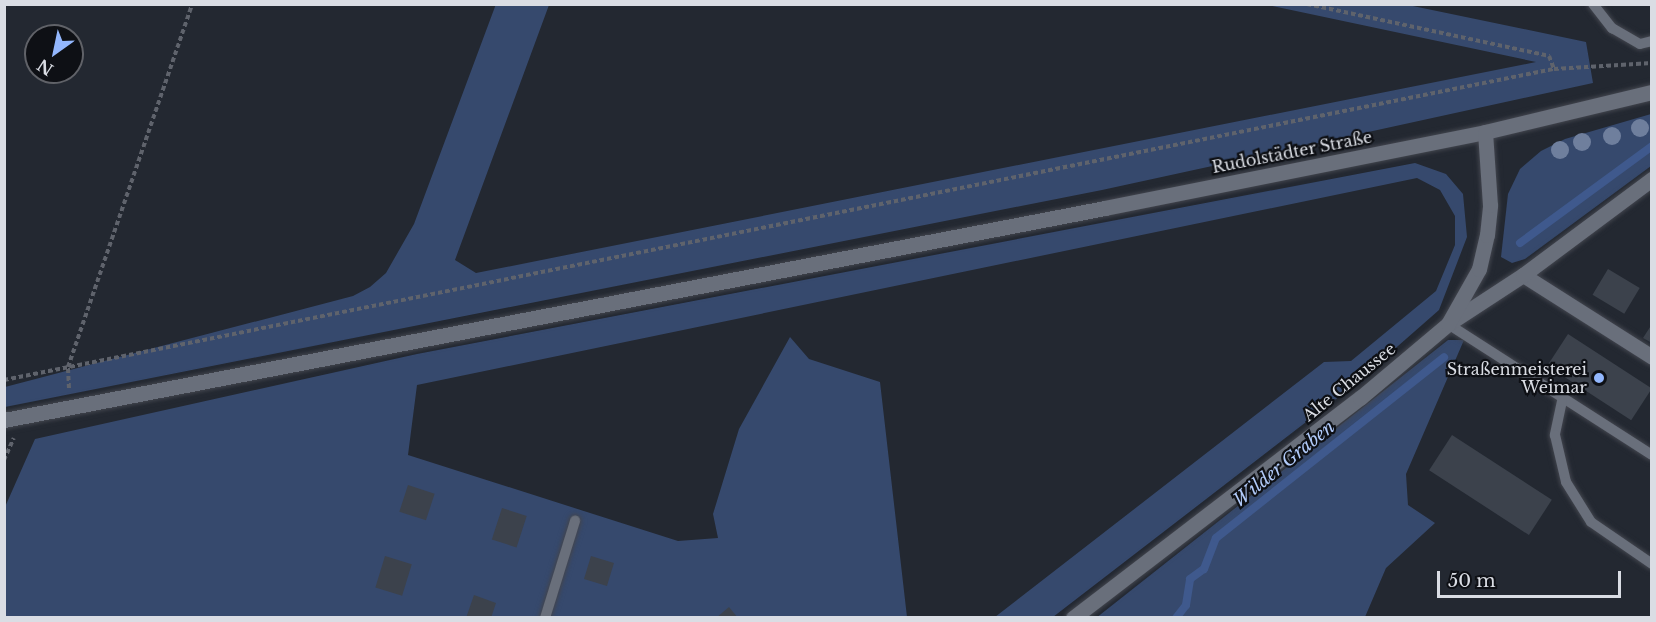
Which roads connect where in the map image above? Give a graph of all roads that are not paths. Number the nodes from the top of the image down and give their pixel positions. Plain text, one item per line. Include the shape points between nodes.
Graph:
1 (1593, 4) edge
2 (1652, 41) edge
3 (1652, 92) edge
4 (1485, 132) junction
5 (1652, 179) edge
6 (1523, 275) junction
7 (1448, 324) junction
8 (1652, 357) edge
9 (1562, 401) junction
10 (4, 420) edge
11 (1652, 455) edge
12 (575, 521) dead end
13 (1652, 564) edge
14 (545, 618) edge
15 (1072, 618) edge

1 - 2 lane via 1612,28 1640,44
3 - 4 main road, Rudolstädter Straße
4 - 7 main road via 1490,205 1487,235 1479,268
4 - 10 main road, Rudolstädter Straße
5 - 6 main road, Alte Chaussee
6 - 7 main road, Alte Chaussee
6 - 8 main road
7 - 9 lane
7 - 15 main road, Alte Chaussee via 1360,398
9 - 11 lane
9 - 13 lane via 1555,435 1566,482 1591,522
12 - 14 lane

